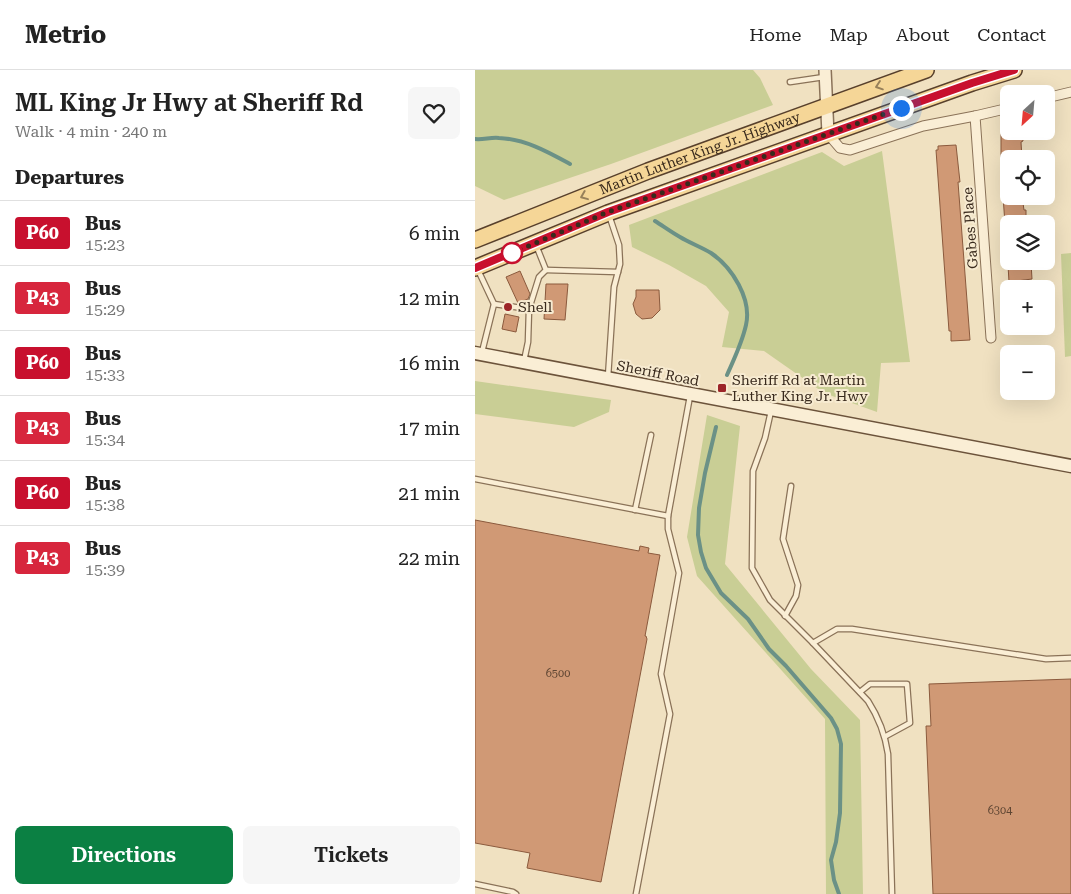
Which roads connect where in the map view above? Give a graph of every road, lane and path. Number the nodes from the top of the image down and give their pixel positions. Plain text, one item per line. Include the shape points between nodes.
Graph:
1 (925, 70) edge
2 (1014, 70) edge
3 (825, 74) edge
4 (790, 82) dead end
5 (1071, 92) edge
6 (1055, 96) edge
7 (827, 105) junction
8 (1000, 110) edge
9 (975, 116) junction
10 (828, 134) junction
11 (608, 212) junction
12 (475, 240) edge
13 (535, 243) junction
14 (476, 268) edge
15 (546, 270) junction
16 (618, 272) junction
17 (494, 304) junction
18 (529, 309) junction
19 (991, 338) dead end
20 (478, 353) edge
21 (524, 362) junction
22 (608, 378) junction
23 (691, 394) junction
24 (772, 410) junction
25 (651, 435) dead end
26 (1071, 466) edge
27 (475, 480) edge
28 (791, 486) dead end
29 (635, 510) junction
30 (668, 516) junction
31 (785, 616) junction
32 (813, 643) junction
33 (1071, 658) edge
34 (860, 692) junction
35 (885, 736) junction
36 (475, 884) edge
37 (515, 894) edge
38 (636, 894) edge
39 (893, 894) edge

1 -> 7 main road, Martin Luther King Jr. Highway
2 - 10 main road, Martin Luther King Jr. Highway
3 - 4 lane
3 - 7 street
5 - 6 street
7 - 10 street
7 -> 12 main road, Martin Luther King Jr. Highway via 647,171
8 - 9 street
9 - 10 street via 923,126 850,150 840,148
9 - 19 street, Gabes Place
10 - 11 main road, Martin Luther King Jr. Highway
11 - 13 main road, Martin Luther King Jr. Highway
11 - 16 lane via 619,245
13 - 14 main road, Martin Luther King Jr. Highway
13 - 15 lane
14 - 17 lane
15 - 16 lane
15 - 18 lane via 539,277
16 - 22 lane
17 - 18 lane
17 - 20 lane
18 - 21 lane via 529,342
20 - 21 main road, Sheriff Road
21 - 22 main road, Sheriff Road
22 - 23 main road, Sheriff Road
23 - 24 main road, Sheriff Road
23 - 30 lane
24 - 26 main road, Sheriff Road
24 - 31 lane via 753,471 751,560 761,587
25 - 29 lane
27 - 29 lane
28 - 31 lane via 783,538 798,590
29 - 30 lane
30 - 38 lane via 679,573 661,674 670,714
31 - 32 lane
32 - 33 lane via 837,629 852,629 1046,659
32 - 34 lane
34 - 35 lane via 875,712
34 - 35 lane via 870,684 907,684 910,723
35 - 39 lane
36 - 37 lane

